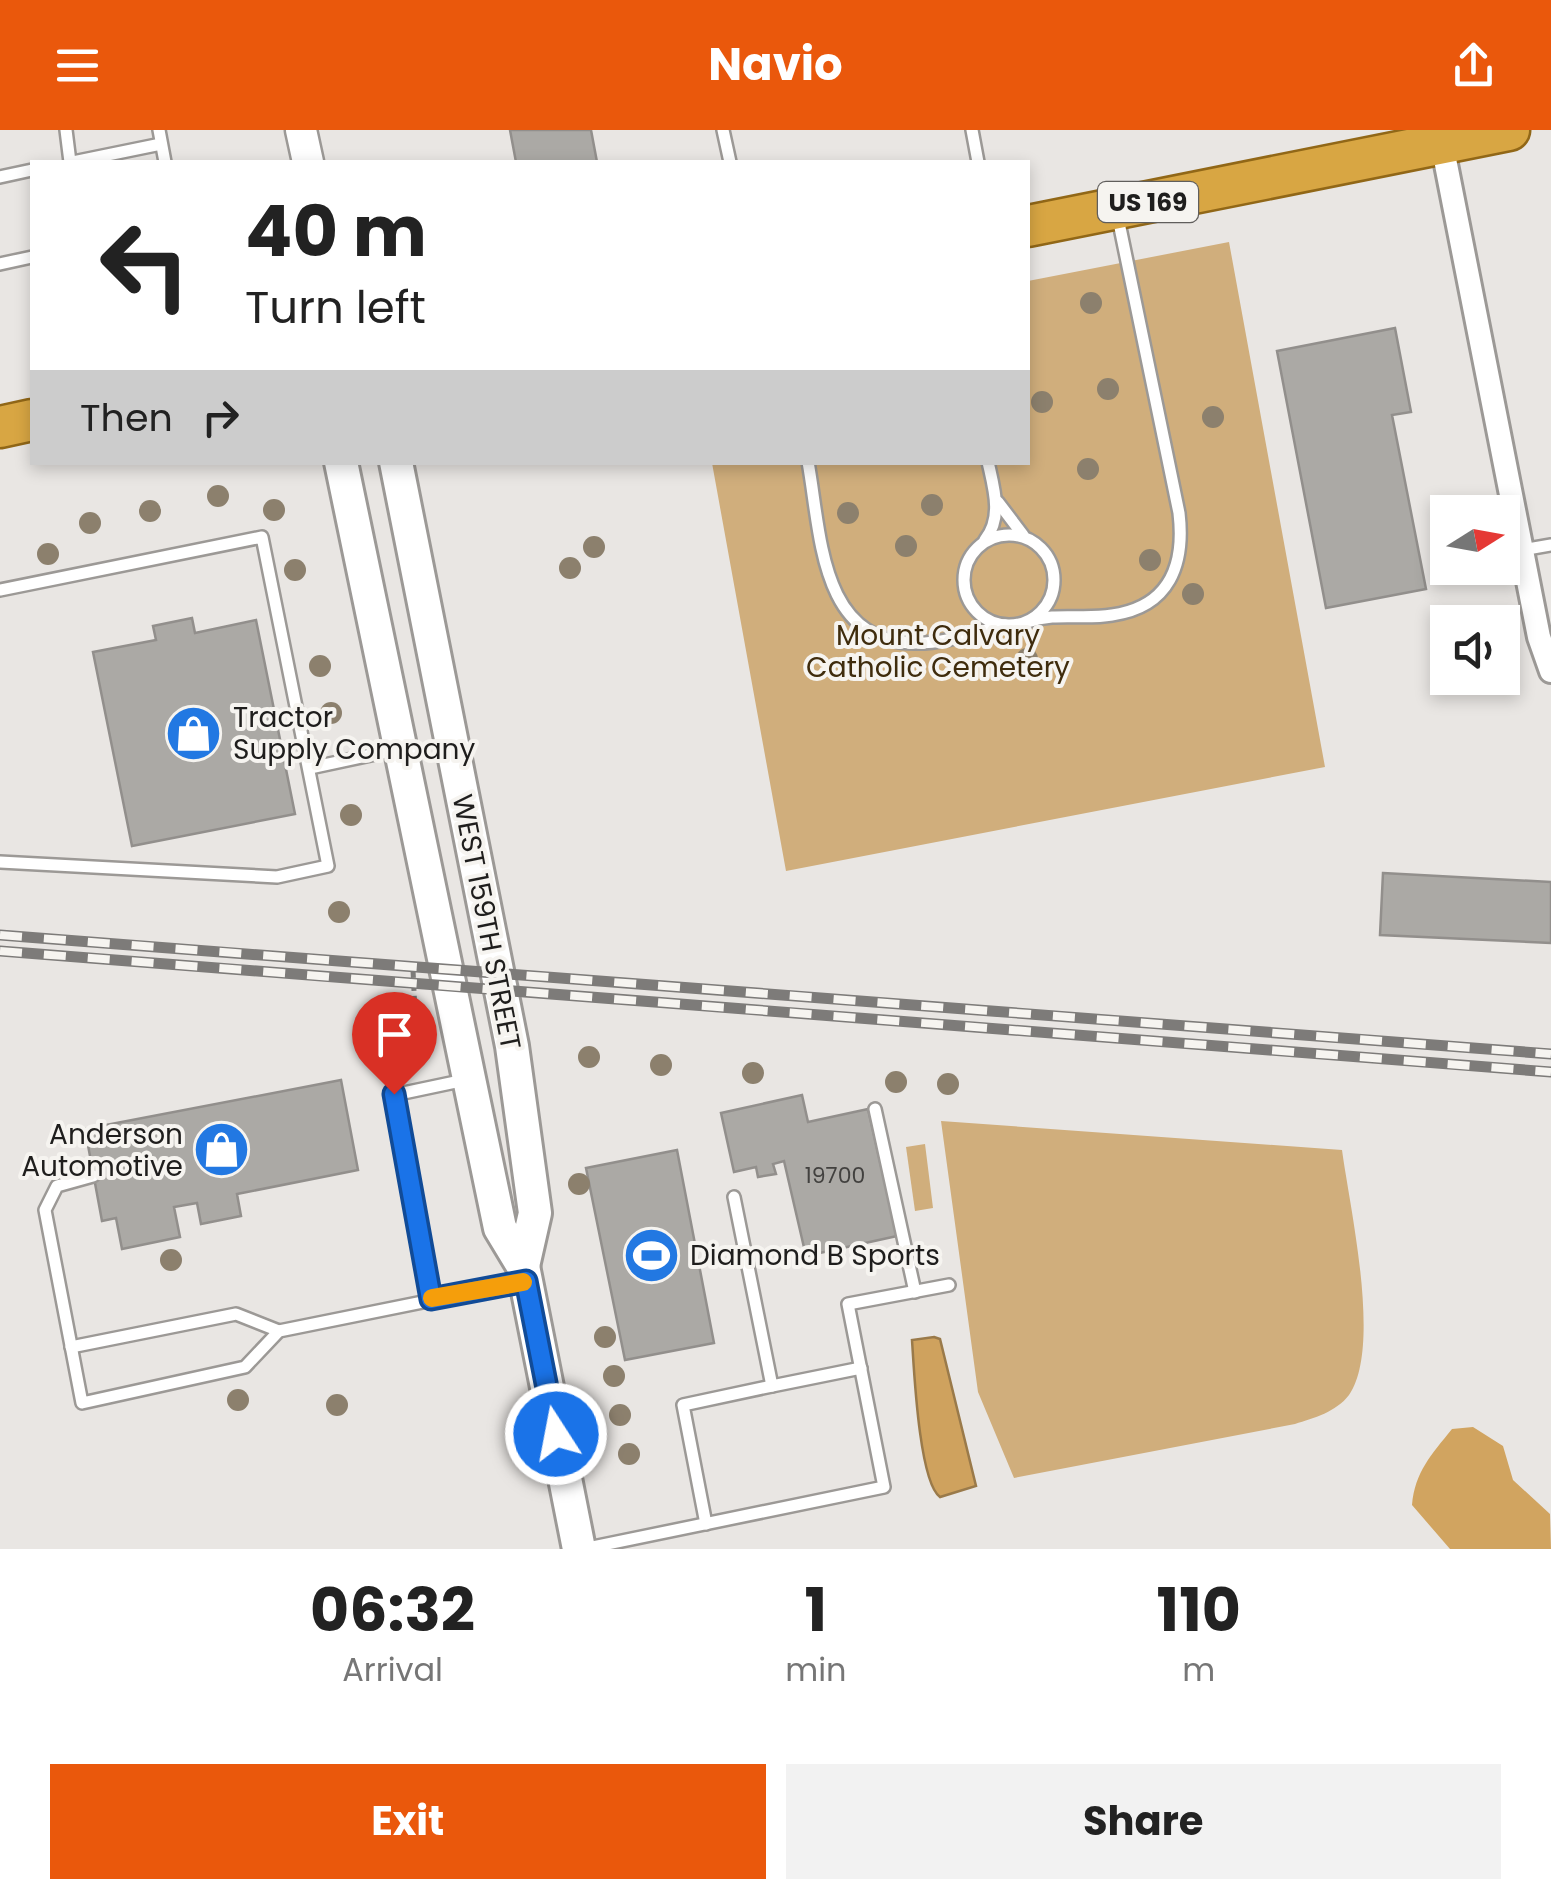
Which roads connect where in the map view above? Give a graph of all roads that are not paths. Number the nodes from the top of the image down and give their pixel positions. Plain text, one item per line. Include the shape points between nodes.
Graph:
1 (66, 130) edge
2 (158, 130) edge
3 (302, 130) edge
4 (723, 130) edge
5 (972, 130) edge
6 (1509, 130) edge
7 (161, 144) junction
8 (1442, 144) junction
9 (71, 160) edge
10 (81, 160) edge
11 (165, 160) edge
12 (308, 160) edge
13 (730, 160) edge
14 (978, 160) edge
15 (30, 170) edge
16 (0, 177) edge
17 (1116, 208) junction
18 (1030, 226) edge
19 (30, 257) edge
20 (0, 264) edge
21 (30, 420) edge
22 (0, 427) edge
23 (342, 465) edge
24 (397, 465) edge
25 (809, 465) edge
26 (989, 465) edge
27 (995, 494) junction
28 (1028, 540) junction
29 (982, 543) junction
30 (1551, 544) edge
31 (1522, 550) junction
32 (1053, 587) junction
33 (0, 590) edge
34 (971, 604) junction
35 (1075, 614) junction
36 (1028, 622) junction
37 (1005, 625) junction
38 (968, 634) junction
39 (1551, 671) edge
40 (399, 749) junction
41 (310, 768) junction
42 (0, 862) edge
43 (470, 1078) junction
44 (875, 1109) dead end
45 (94, 1176) dead end
46 (734, 1197) dead end
47 (524, 1273) junction
48 (949, 1286) dead end
49 (915, 1292) junction
50 (431, 1299) junction
51 (279, 1331) junction
52 (72, 1347) junction
53 (861, 1368) junction
54 (772, 1386) junction
55 (706, 1524) junction
56 (581, 1549) edge

1 - 9 lane
2 - 7 lane
3 - 12 street
4 - 13 lane
5 - 14 lane
6 - 8 highway, US 169
7 - 10 lane
7 - 11 lane
8 - 17 highway, US 169
8 - 31 street
15 - 16 lane
17 - 18 highway, US 169
17 - 35 lane via 1182,552 1172,578 1146,604 1112,615
19 - 20 lane
21 - 22 highway
23 - 40 main road, WEST 159TH STREET
24 - 47 main road, WEST 159TH STREET via 512,1046 536,1213
25 - 38 lane via 830,583 856,625 916,644
26 - 27 lane
27 - 28 lane
27 - 29 lane via 994,530
28 - 29 lane via 1009,535
28 - 32 lane via 1046,555
29 - 34 lane via 966,566
30 - 31 lane
31 - 39 street
32 - 35 lane via 1057,600
32 - 36 lane
33 - 41 lane via 262,537
34 - 37 lane via 982,618
34 - 38 lane
35 - 36 lane
36 - 37 lane
37 - 38 lane
40 - 41 lane
40 - 43 main road, WEST 159TH STREET
41 - 42 lane via 328,866 278,877
43 - 47 main road, WEST 159TH STREET via 500,1228
43 - 50 lane via 394,1094
44 - 49 lane
45 - 52 lane via 57,1186 45,1210
46 - 54 lane
47 - 50 lane
47 - 56 main road, WEST 159TH STREET
48 - 49 lane
49 - 53 lane via 848,1304
50 - 51 lane
51 - 52 lane via 236,1314
51 - 52 lane via 245,1367 82,1403
53 - 54 lane
53 - 55 lane via 884,1487
54 - 55 lane via 683,1405
55 - 56 lane

